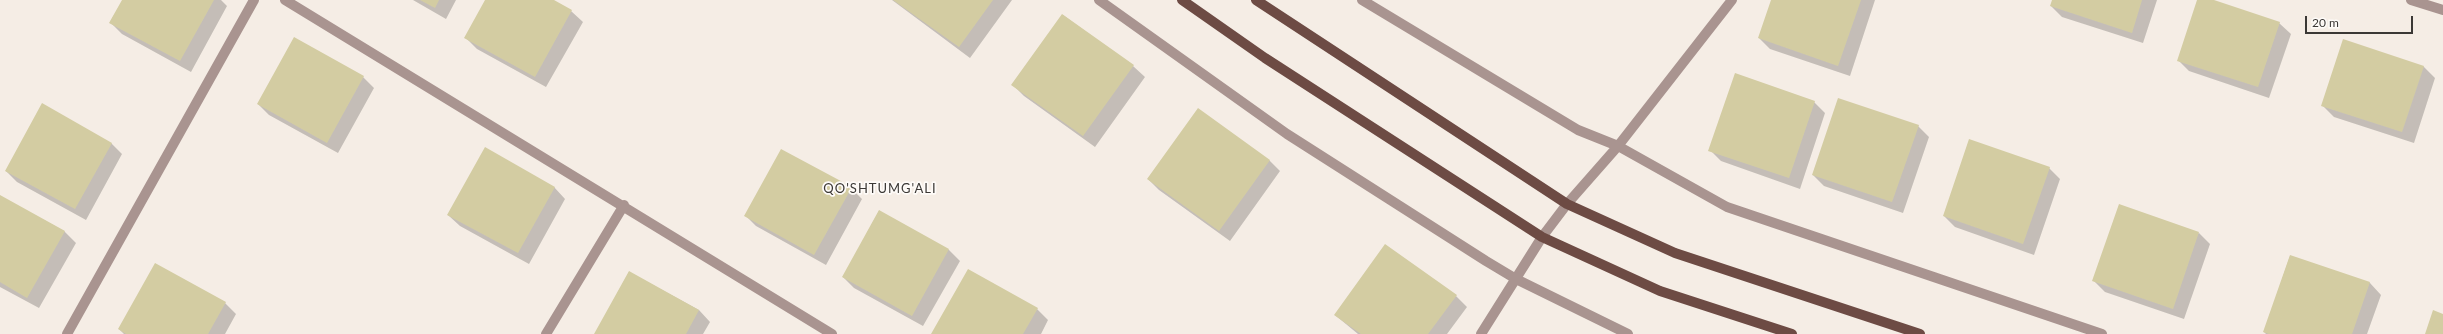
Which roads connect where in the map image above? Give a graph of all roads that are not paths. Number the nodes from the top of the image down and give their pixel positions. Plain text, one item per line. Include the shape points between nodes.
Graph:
1 (254, 0) edge
2 (285, 0) edge
3 (1099, 0) edge
4 (1182, 0) edge
5 (1256, 0) edge
6 (1362, 0) edge
7 (1732, 0) edge
8 (2411, 0) edge
9 (2443, 10) edge
10 (1618, 146) junction
11 (1567, 204) junction
12 (624, 205) junction
13 (1542, 237) junction
14 (1516, 279) junction
15 (67, 334) edge
16 (546, 334) edge
17 (832, 334) edge
18 (1481, 334) edge
19 (1628, 334) edge
20 (1792, 334) edge
21 (1920, 334) edge
22 (2102, 334) edge

1 - 15 street
2 - 12 street
3 - 14 street via 1287,134
4 - 13 main road via 1264,58
5 - 11 main road
6 - 10 street via 1578,130
7 - 10 street
8 - 9 street
10 - 11 street
10 - 22 street via 1727,207
11 - 13 street
11 - 21 main road via 1675,253
12 - 16 street
12 - 17 street
13 - 14 street
13 - 20 main road via 1660,291
14 - 18 street
14 - 19 street

